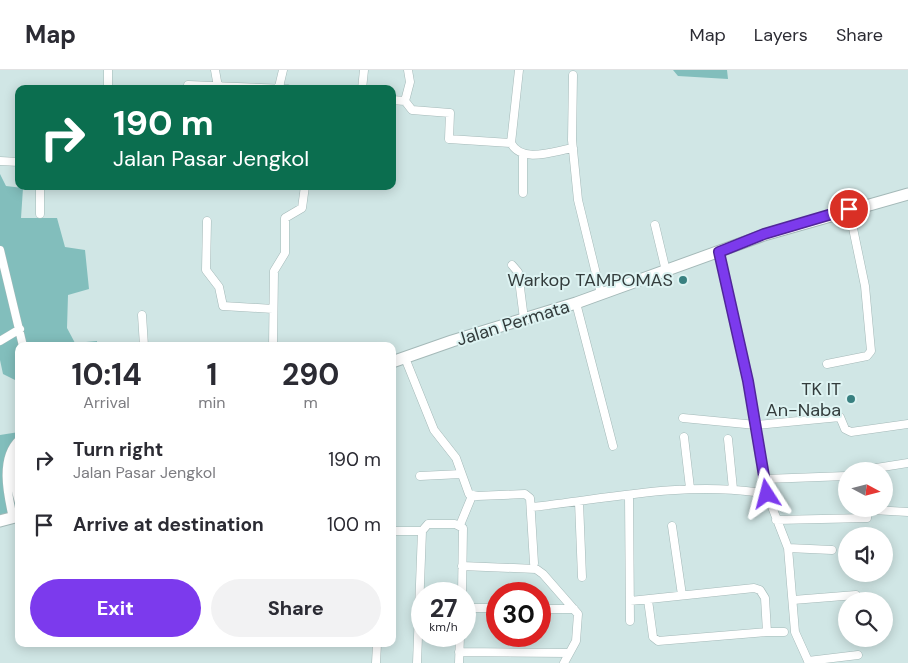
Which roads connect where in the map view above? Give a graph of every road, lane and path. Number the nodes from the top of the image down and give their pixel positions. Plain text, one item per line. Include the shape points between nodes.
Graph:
1 (108, 70) edge
2 (215, 70) edge
3 (283, 70) edge
4 (364, 70) edge
5 (408, 70) edge
6 (519, 70) edge
7 (572, 75) dead end
8 (108, 85) edge
9 (218, 85) edge
10 (279, 85) edge
11 (362, 85) edge
12 (396, 100) edge
13 (405, 101) junction
14 (511, 143) junction
15 (573, 148) junction
16 (523, 154) junction
17 (0, 161) edge
18 (15, 162) edge
19 (40, 190) edge
20 (304, 190) edge
21 (523, 193) dead end
22 (908, 194) edge
23 (849, 209) junction
24 (40, 214) dead end
25 (207, 221) dead end
26 (655, 225) dead end
27 (0, 250) edge
28 (719, 252) junction
29 (512, 265) dead end
30 (666, 271) junction
31 (601, 294) junction
32 (576, 303) junction
33 (273, 309) junction
34 (142, 315) dead end
35 (524, 319) junction
36 (20, 329) junction
37 (0, 341) edge
38 (23, 342) edge
39 (144, 342) edge
40 (274, 342) edge
41 (405, 358) junction
42 (396, 361) edge
43 (827, 364) dead end
44 (683, 418) dead end
45 (908, 424) edge
46 (756, 425) junction
47 (684, 437) dead end
48 (728, 439) dead end
49 (15, 443) edge
50 (613, 446) dead end
51 (15, 458) edge
52 (908, 463) edge
53 (893, 465) edge
54 (461, 474) junction
55 (420, 476) dead end
56 (838, 476) edge
57 (15, 479) edge
58 (764, 479) junction
59 (690, 488) junction
60 (733, 489) junction
61 (754, 492) dead end
62 (472, 496) junction
63 (629, 496) junction
64 (580, 502) junction
65 (532, 507) junction
66 (893, 511) edge
67 (908, 512) edge
68 (15, 514) edge
69 (15, 517) edge
70 (867, 518) edge
71 (776, 520) junction
72 (0, 521) edge
73 (460, 525) junction
74 (672, 526) dead end
75 (396, 531) edge
76 (422, 532) junction
77 (788, 548) junction
78 (832, 550) dead end
79 (534, 563) dead end
80 (462, 566) junction
81 (582, 577) dead end
82 (462, 582) edge
83 (682, 595) junction
84 (838, 596) edge
85 (648, 600) junction
86 (793, 600) junction
87 (630, 601) junction
88 (551, 609) edge
89 (574, 609) junction
90 (630, 621) dead end
91 (768, 632) junction
92 (784, 632) dead end
93 (377, 647) edge
94 (459, 647) edge
95 (459, 652) junction
96 (569, 653) junction
97 (858, 655) dead end
98 (809, 662) edge
99 (376, 663) edge
100 (417, 663) edge
101 (459, 663) edge
102 (564, 663) edge

1 - 8 street
2 - 9 street
3 - 10 street
4 - 11 street
5 - 13 street via 410,82
6 - 14 street
7 - 15 street
12 - 13 street
13 - 14 street via 412,110 450,113 451,140
14 - 16 street
15 - 16 street
15 - 31 street via 578,200
16 - 21 street
17 - 18 street
19 - 24 street
20 - 33 street via 302,208 285,218 285,250 274,268
22 - 23 main road, Jalan Permata
23 - 28 main road, Jalan Permata via 764,234
23 - 43 street via 866,286 871,351 867,356
25 - 33 street via 206,270 218,287 223,306
26 - 30 street
27 - 36 street
28 - 30 main road, Jalan Permata
28 - 46 street
29 - 35 street via 518,272
30 - 31 main road, Jalan Permata
31 - 32 main road, Jalan Permata
32 - 35 main road, Jalan Permata
32 - 50 street
33 - 40 street
34 - 39 street
35 - 41 main road, Jalan Permata
36 - 37 street
36 - 38 street
41 - 42 main road, Jalan Permata
41 - 54 street via 434,430 456,458
44 - 46 street
45 - 46 street via 851,432 845,429 840,417
46 - 58 street
47 - 59 street
48 - 60 street
49 - 68 street via 8,448 4,477
51 - 57 street
52 - 53 street
54 - 55 street
54 - 62 street via 466,491
56 - 58 street
58 - 71 street
59 - 60 street
59 - 63 street
60 - 61 street
62 - 65 street via 525,494 530,498
62 - 73 street
63 - 64 street
63 - 87 street
64 - 65 street
64 - 81 street
65 - 79 street
66 - 67 street
69 - 72 main road
70 - 71 street
71 - 77 street
73 - 76 street via 428,524
73 - 80 street via 463,532
74 - 83 street
75 - 76 street
76 - 100 street
77 - 78 street
77 - 86 street
80 - 82 street
80 - 89 street via 536,568
83 - 85 street
83 - 91 street via 760,590 765,598
84 - 86 street
85 - 87 street
85 - 91 street via 654,637 658,641
86 - 98 street via 795,632
87 - 90 street
88 - 89 street
89 - 96 street via 579,620 576,640
91 - 92 street
93 - 99 street
94 - 95 street
95 - 96 street
95 - 101 street
96 - 102 street
97 - 98 street

